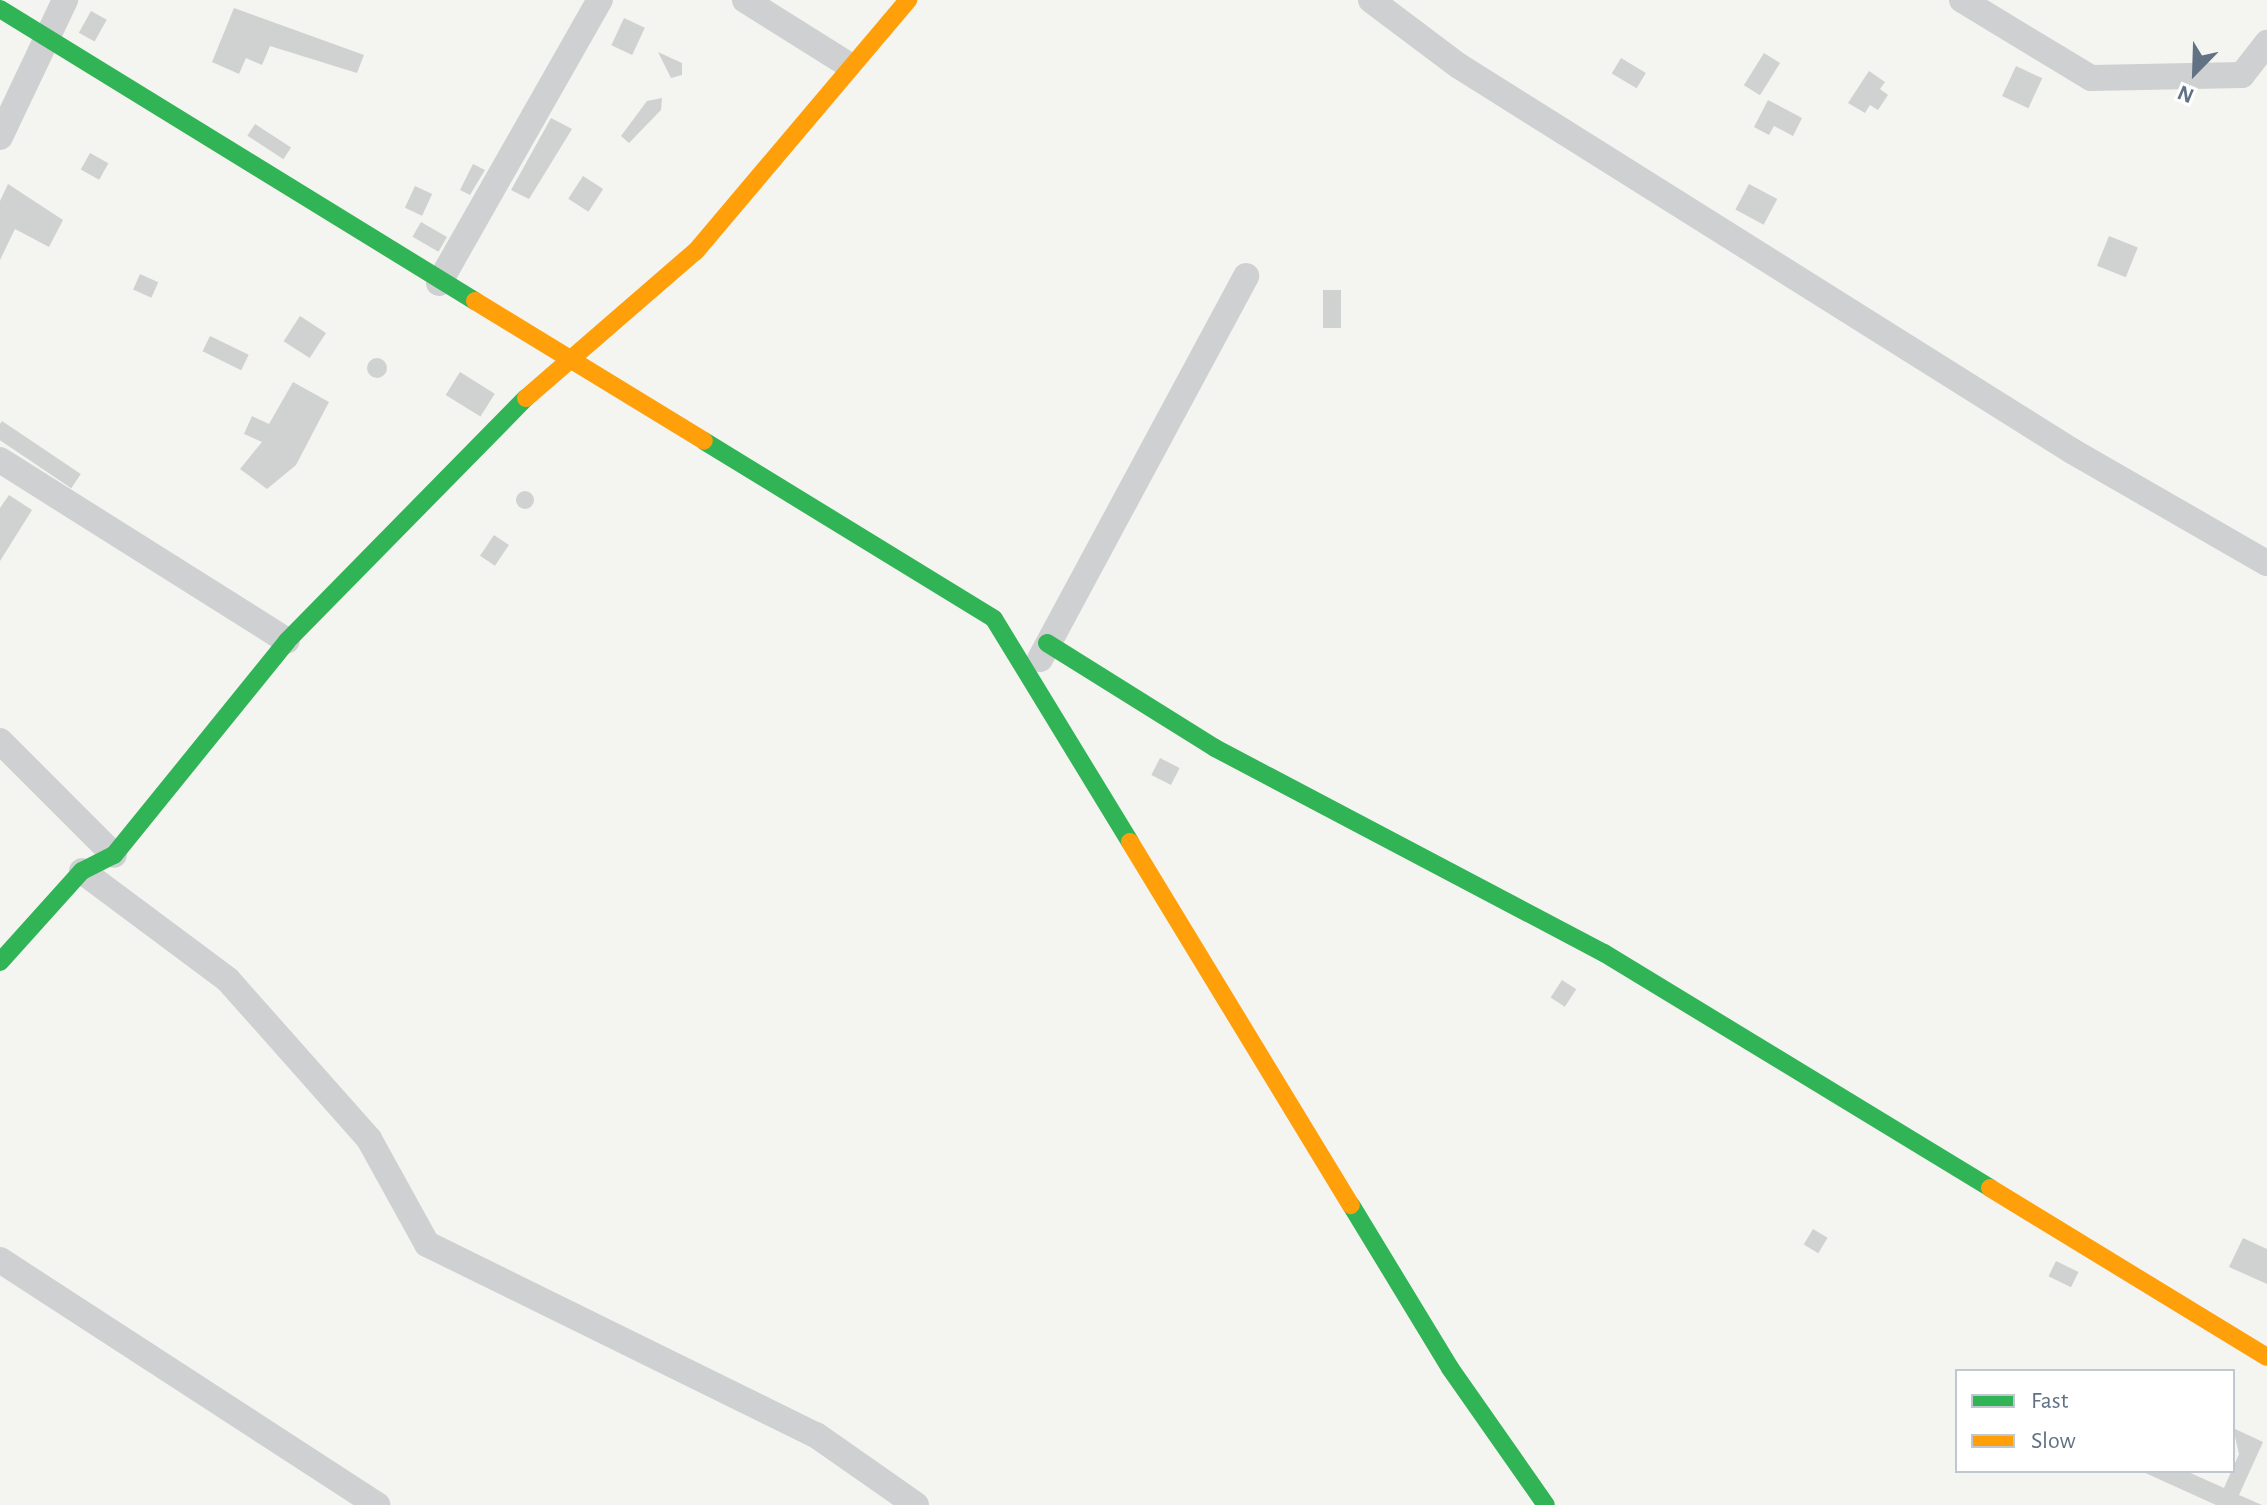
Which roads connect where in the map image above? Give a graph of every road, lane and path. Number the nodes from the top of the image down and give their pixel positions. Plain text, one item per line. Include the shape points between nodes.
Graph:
1 (65, 0) edge
2 (600, 0) edge
3 (745, 0) edge
4 (908, 0) edge
5 (1371, 0) edge
6 (1962, 0) edge
7 (0, 9) edge
8 (45, 36) junction
9 (2267, 43) edge
10 (847, 64) junction
11 (0, 137) edge
12 (1246, 276) dead end
13 (439, 283) junction
14 (563, 360) junction
15 (0, 460) edge
16 (2267, 563) edge
17 (287, 641) junction
18 (1047, 643) junction
19 (1031, 677) junction
20 (0, 741) edge
21 (114, 855) junction
22 (82, 871) junction
23 (0, 962) edge
24 (0, 1260) edge
25 (2267, 1357) edge
26 (377, 1505) edge
27 (916, 1505) edge
28 (1546, 1505) edge

1 - 8 street
2 - 13 street
3 - 10 street
4 - 10 street
5 - 16 street via 1459,66 2072,451
6 - 9 street via 2091,78 2242,75
7 - 8 street
8 - 11 street
8 - 13 street
10 - 14 street via 696,251
12 - 18 street
13 - 14 street
14 - 17 street
14 - 19 street via 994,619
15 - 17 street
17 - 21 street
18 - 19 street
18 - 25 street via 1215,748 1604,953
19 - 28 street via 1450,1368
20 - 21 street
21 - 22 street
22 - 23 street
22 - 27 street via 228,980 369,1139 427,1244 816,1435
24 - 26 street

